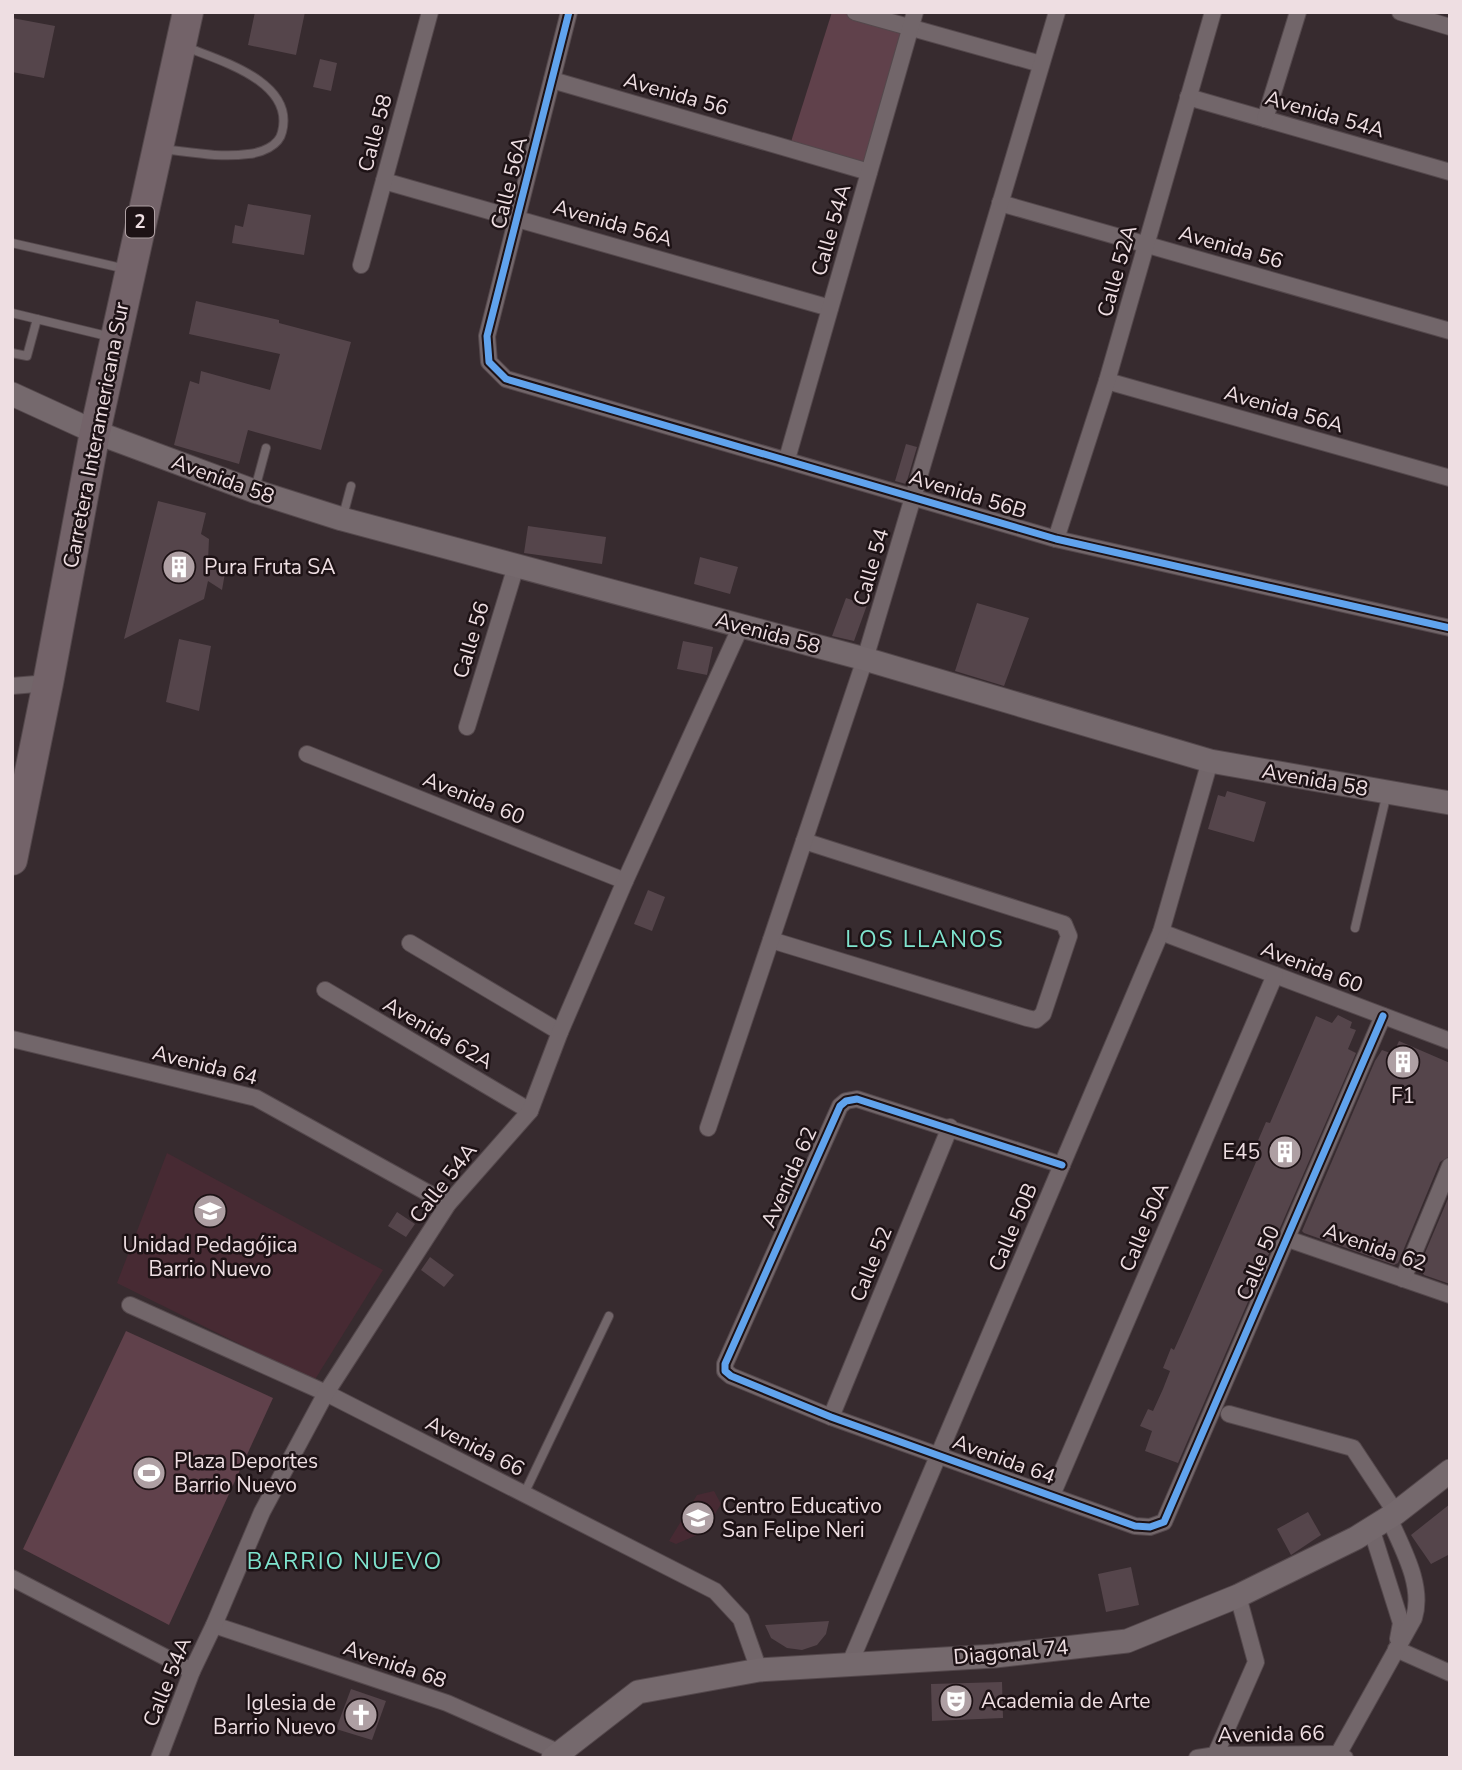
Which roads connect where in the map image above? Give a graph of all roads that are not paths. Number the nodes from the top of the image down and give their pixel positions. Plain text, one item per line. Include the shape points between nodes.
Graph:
1 (188, 12) edge
2 (429, 12) edge
3 (569, 12) edge
4 (855, 12) edge
5 (1057, 12) edge
6 (1213, 12) edge
7 (1298, 12) edge
8 (1400, 12) edge
9 (913, 20) edge
10 (1450, 27) edge
11 (180, 45) junction
12 (1041, 64) junction
13 (552, 80) junction
14 (1188, 97) junction
15 (1265, 119) junction
16 (157, 149) junction
17 (869, 172) junction
18 (1450, 172) edge
19 (384, 181) junction
20 (1000, 203) junction
21 (518, 218) junction
22 (12, 243) edge
23 (1146, 245) junction
24 (361, 265) dead end
25 (129, 270) junction
26 (830, 308) junction
27 (12, 313) edge
28 (37, 319) junction
29 (1450, 331) edge
30 (115, 338) junction
31 (12, 353) edge
32 (489, 362) joint
33 (1107, 381) junction
34 (12, 394) edge
35 (95, 432) junction
36 (266, 448) dead end
37 (787, 459) junction
38 (1450, 478) edge
39 (351, 486) dead end
40 (254, 491) junction
41 (913, 496) junction
42 (342, 519) junction
43 (1056, 539) junction
44 (516, 566) junction
45 (741, 626) junction
46 (1450, 628) edge
47 (865, 659) junction
48 (48, 684) junction
49 (12, 686) edge
50 (467, 727) dead end
51 (307, 754) dead end
52 (1210, 761) junction
53 (1388, 793) junction
54 (1450, 803) edge
55 (804, 841) junction
56 (12, 860) edge
57 (625, 881) junction
58 (1355, 928) dead end
59 (1161, 932) junction
60 (771, 940) junction
61 (410, 943) dead end
62 (1275, 975) junction
63 (325, 990) dead end
64 (1383, 1016) junction
65 (560, 1032) junction
66 (12, 1039) edge
67 (1450, 1041) edge
68 (530, 1111) junction
69 (950, 1127) junction
70 (708, 1128) dead end
71 (1062, 1165) junction
72 (1450, 1166) edge
73 (449, 1204) junction
74 (1288, 1239) junction
75 (1403, 1279) junction
76 (1450, 1294) edge
77 (130, 1305) dead end
78 (609, 1316) dead end
79 (326, 1393) junction
80 (1229, 1413) dead end
81 (831, 1417) junction
82 (939, 1454) junction
83 (1450, 1471) edge
84 (524, 1494) junction
85 (1052, 1495) junction
86 (1385, 1520) junction
87 (1164, 1522) joint
88 (12, 1578) edge
89 (1238, 1596) junction
90 (214, 1625) junction
91 (1396, 1649) junction
92 (850, 1663) junction
93 (759, 1670) junction
94 (192, 1671) junction
95 (1450, 1673) edge
96 (556, 1755) edge
97 (1215, 1756) edge
98 (1340, 1757) edge
99 (159, 1758) edge
100 (1197, 1758) edge

1 - 11 highway, Carretera Interamericana Sur / 2
2 - 19 street, Calle 58
3 - 13 street, Calle 56A
4 - 9 street
5 - 12 street, Calle 54
6 - 14 street, Calle 52A
7 - 15 street
8 - 10 street
9 - 12 street
9 - 17 street, Calle 54A
11 - 16 highway, Carretera Interamericana Sur / 2
11 - 16 lane via 248,73 267,87 284,114 282,135 268,149 249,154
12 - 20 street, Calle 54
13 - 17 street, Avenida 56
13 - 21 street, Calle 56A
14 - 15 street, Avenida 54A
14 - 23 street, Calle 52A
15 - 18 street, Avenida 54A
16 - 25 highway, Carretera Interamericana Sur / 2
17 - 26 street, Calle 54A
19 - 21 street, Avenida 56A
19 - 24 street, Calle 58
20 - 23 street, Avenida 56
20 - 41 street, Calle 54
21 - 26 street, Avenida 56A
21 - 32 street, Calle 56A via 487,336
22 - 25 lane
23 - 29 street, Avenida 56
23 - 33 street, Calle 52A
25 - 30 highway, Carretera Interamericana Sur / 2
26 - 37 street, Calle 54A
27 - 28 lane
28 - 30 lane
28 - 31 lane via 27,356
30 - 35 highway, Carretera Interamericana Sur / 2
32 - 37 street, Avenida 56B via 506,379
33 - 38 street, Avenida 56A
33 - 43 street, Calle 52A
34 - 35 main road, Avenida 58
35 - 40 main road, Avenida 58
35 - 48 highway, Carretera Interamericana Sur / 2
36 - 40 lane
37 - 41 street, Avenida 56B
39 - 42 lane
40 - 42 main road, Avenida 58
41 - 43 street, Avenida 56B
41 - 47 street, Calle 54
42 - 44 main road, Avenida 58
43 - 46 street, Avenida 56B
44 - 45 main road, Avenida 58
44 - 50 street, Calle 56
45 - 47 main road, Avenida 58
45 - 57 street, Calle 54A
47 - 52 main road, Avenida 58
47 - 55 street, Calle 54
48 - 49 street
48 - 56 highway, Carretera Interamericana Sur / 2
51 - 57 street, Avenida 60
52 - 53 main road, Avenida 58
52 - 59 street, Calle 50B
53 - 54 main road, Avenida 58
53 - 58 lane
55 - 60 street, Calle 54
55 - 60 street via 1064,924 1069,936 1043,1014 1036,1020
57 - 65 street, Calle 54A
59 - 62 street, Avenida 60
59 - 71 street, Calle 50B
60 - 70 street, Calle 54
61 - 65 street
62 - 64 street, Avenida 60
62 - 85 street, Calle 50A
63 - 68 street, Avenida 62A
64 - 67 street, Avenida 60
64 - 74 street, Calle 50
65 - 68 street, Calle 54A
66 - 73 street, Avenida 64 via 256,1098
68 - 73 street, Calle 54A
69 - 71 street, Avenida 62
69 - 81 street, Calle 52
69 - 81 street, Avenida 62 via 857,1100 840,1106 725,1364 731,1376
71 - 82 street, Calle 50B
72 - 75 street
73 - 79 street, Calle 54A
74 - 75 street, Avenida 62
74 - 87 street, Calle 50
75 - 76 street, Avenida 62
77 - 79 street, Avenida 66
78 - 84 lane
79 - 84 street, Avenida 66
79 - 90 street, Calle 54A via 262,1512
80 - 86 street via 1353,1448
81 - 82 street, Avenida 64
82 - 85 street, Avenida 64
82 - 92 street, Calle 50B
83 - 86 main road, Diagonal 74
84 - 93 street, Avenida 66 via 715,1591 741,1619
85 - 87 street, Avenida 64 via 1135,1525 1150,1527
86 - 89 main road, Diagonal 74
86 - 91 street via 1401,1623
86 - 91 street via 1414,1577 1417,1609
88 - 94 street
89 - 92 main road, Diagonal 74 via 1127,1641 995,1656
89 - 97 street via 1256,1662
90 - 94 street, Calle 54A
90 - 96 street, Avenida 68 via 447,1703
91 - 95 street
91 - 98 street
92 - 93 main road, Diagonal 74
93 - 96 main road, Diagonal 74 via 638,1692
94 - 99 street, Calle 54A
97 - 98 street, Avenida 66
97 - 100 street, Avenida 66

